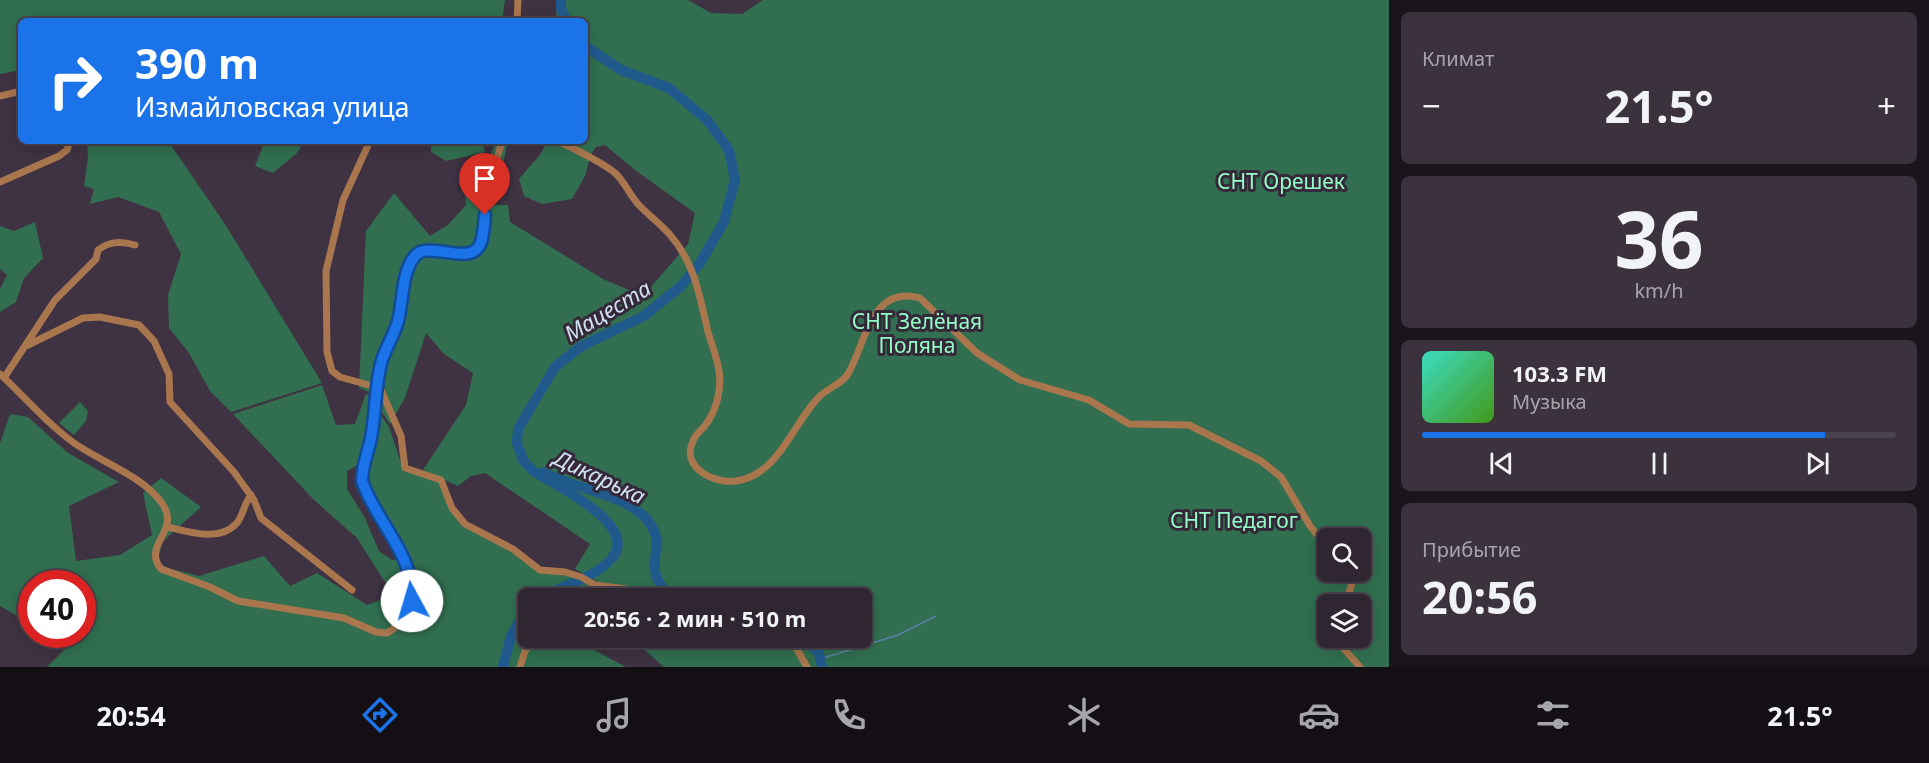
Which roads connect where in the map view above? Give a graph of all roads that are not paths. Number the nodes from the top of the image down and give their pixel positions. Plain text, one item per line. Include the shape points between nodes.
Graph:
1 (518, 0) edge
2 (517, 18) edge
3 (18, 92) edge
4 (0, 96) edge
5 (69, 144) edge
6 (369, 144) edge
7 (501, 144) edge
8 (563, 144) edge
9 (0, 182) edge
10 (135, 245) dead end
11 (28, 345) junction
12 (2, 376) edge
13 (376, 384) junction
14 (251, 495) junction
15 (168, 527) junction
16 (1317, 535) edge
17 (592, 584) junction
18 (594, 588) edge
19 (619, 588) edge
20 (352, 590) dead end
21 (527, 648) edge
22 (796, 648) edge
23 (1344, 648) edge
24 (520, 667) edge
25 (807, 667) edge
26 (1360, 667) edge

1 - 2 street
3 - 4 street
5 - 9 street via 59,156
6 - 13 street via 343,200 326,271 326,331 332,371
7 - 13 street via 481,243 471,252 424,251 416,255 407,271 399,320
8 - 16 street via 618,176 634,200 672,237 691,270 720,373 716,405 693,440 692,458 700,471 714,480 750,478 773,460 818,398 847,375 866,332 887,300 909,295 920,298 977,353 1020,380 1089,400 1129,424 1190,425 1261,461 1281,477
10 - 11 street via 114,242 98,250 96,259 55,300
11 - 12 street
11 - 14 street via 83,318 100,316 139,326 154,340 169,374 170,402 218,451
12 - 15 street via 52,426 148,488 162,503
13 - 15 street via 372,433 362,481 404,558 413,586 412,601 393,630 382,634 344,618 237,601 210,586 174,575 161,569 155,556
13 - 17 street via 401,436 405,468 441,480 452,508 465,524 513,549 540,570 580,577
14 - 15 street via 238,523 226,531 205,534
14 - 20 street via 261,518
17 - 18 street
17 - 19 street
21 - 24 street
22 - 25 street
23 - 26 street

